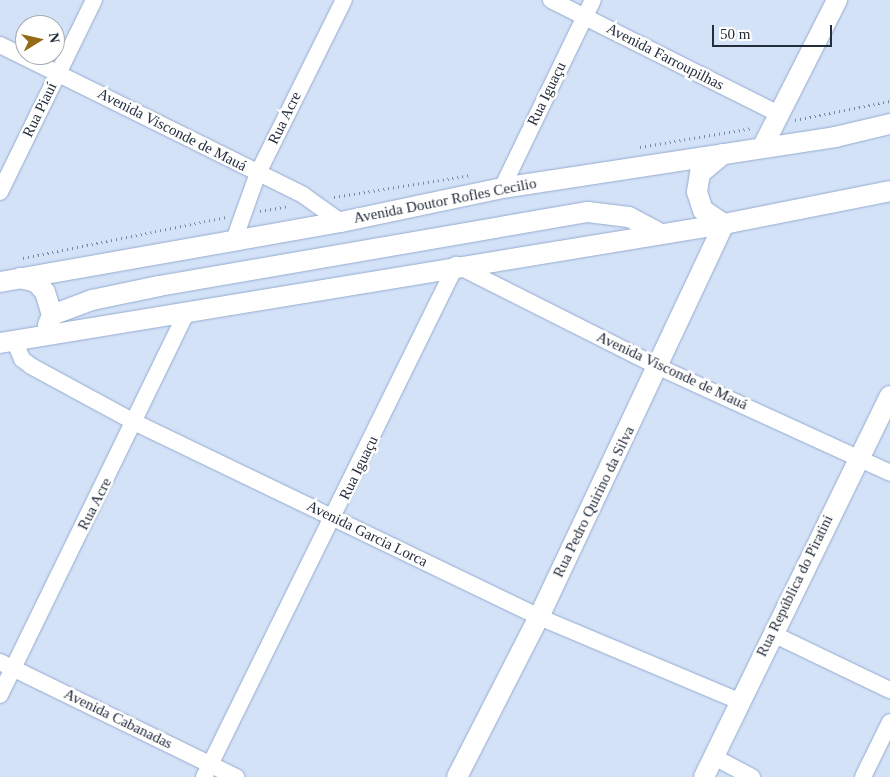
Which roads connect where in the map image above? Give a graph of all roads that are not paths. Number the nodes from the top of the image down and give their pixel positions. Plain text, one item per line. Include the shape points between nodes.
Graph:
1 (94, 0) edge
2 (344, 0) edge
3 (551, 0) edge
4 (593, 0) edge
5 (837, 0) edge
6 (584, 16) junction
7 (0, 44) edge
8 (58, 73) junction
9 (779, 114) junction
10 (890, 124) edge
11 (762, 148) junction
12 (723, 154) junction
13 (258, 174) junction
14 (502, 188) junction
15 (890, 191) edge
16 (0, 192) edge
17 (341, 222) junction
18 (724, 224) junction
19 (657, 232) junction
20 (234, 240) junction
21 (456, 265) junction
22 (20, 278) junction
23 (0, 282) edge
24 (187, 312) junction
25 (52, 315) junction
26 (43, 334) junction
27 (7, 342) edge
28 (659, 367) junction
29 (890, 396) edge
30 (136, 423) junction
31 (858, 456) junction
32 (890, 473) edge
33 (334, 519) junction
34 (539, 617) junction
35 (773, 634) junction
36 (7, 665) edge
37 (890, 690) edge
38 (0, 695) edge
39 (739, 701) junction
40 (890, 722) edge
41 (714, 757) junction
42 (207, 771) edge
43 (236, 777) edge
44 (457, 777) edge
45 (704, 777) edge
46 (752, 777) edge
47 (863, 777) edge

1 - 8 street, Rua Piauí
2 - 13 street, Rua Acre
3 - 6 street, Avenida Farroupilhas
4 - 6 street, Rua Iguaçu
5 - 9 street
6 - 9 street, Avenida Farroupilhas
6 - 14 street, Rua Iguaçu
7 - 8 street, Avenida Visconde de Mauá
8 - 13 street, Avenida Visconde de Mauá
8 - 16 street, Rua Piauí
9 - 11 street
10 - 11 street, Avenida Doutor Rofles Cecilio
11 - 12 street, Avenida Doutor Rofles Cecilio
12 - 14 street, Avenida Doutor Rofles Cecilio
12 - 18 street via 700,174 697,192 703,210
13 - 17 street, Avenida Visconde de Mauá via 303,195
13 - 20 street, Rua Acre
14 - 17 street, Avenida Doutor Rofles Cecilio
15 - 18 street
17 - 20 street, Avenida Doutor Rofles Cecilio
18 - 19 street
18 - 28 street, Rua Pedro Quirino da Silva
19 - 21 street
19 - 25 street via 629,217 568,215 158,286 92,300
20 - 22 street, Avenida Doutor Rofles Cecilio
21 - 24 street
21 - 28 street, Avenida Visconde de Mauá
21 - 33 street, Rua Iguaçu
22 - 23 street, Avenida Doutor Rofles Cecilio
22 - 25 street via 42,287
24 - 26 street
24 - 30 street, Rua Acre
25 - 26 street
26 - 27 street
27 - 30 street, Avenida Garcia Lorca via 31,366
28 - 31 street, Avenida Visconde de Mauá
28 - 34 street, Rua Pedro Quirino da Silva
29 - 31 street, Rua República do Piratini
30 - 33 street, Avenida Garcia Lorca
30 - 36 street, Rua Acre
31 - 32 street, Avenida Visconde de Mauá
31 - 35 street, Rua República do Piratini
33 - 34 street, Avenida Garcia Lorca
33 - 42 street, Rua Iguaçu
34 - 39 street, Avenida Garcia Lorca
34 - 44 street, Rua Pedro Quirino da Silva
35 - 37 street
35 - 39 street, Rua República do Piratini
36 - 38 street, Rua Acre
36 - 42 street, Avenida Cabanadas
39 - 41 street, Rua República do Piratini
40 - 47 street
41 - 45 street, Rua República do Piratini
41 - 46 street
42 - 43 street, Avenida Cabanadas

